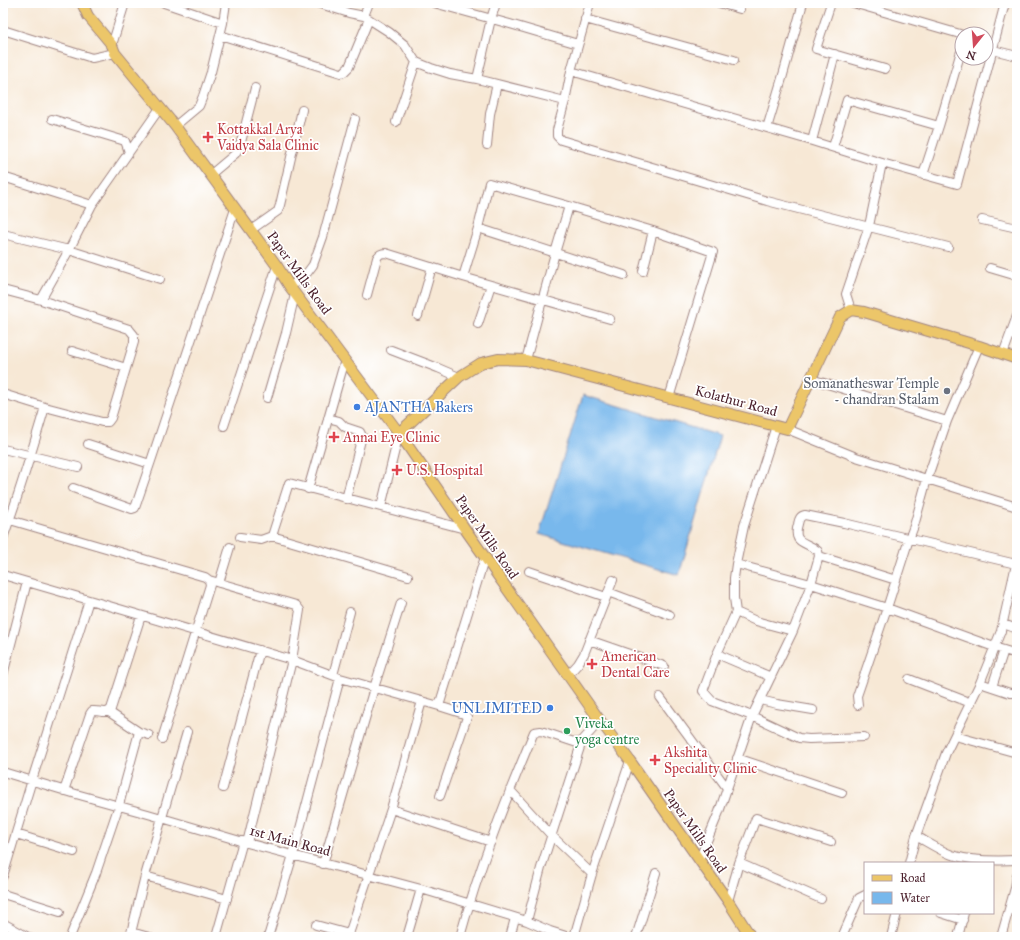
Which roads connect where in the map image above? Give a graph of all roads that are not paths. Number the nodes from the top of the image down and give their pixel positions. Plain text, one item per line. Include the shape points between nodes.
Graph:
1 (82, 3) edge
2 (125, 3) edge
3 (164, 3) edge
4 (226, 3) edge
5 (317, 3) edge
6 (369, 3) edge
7 (434, 3) edge
8 (496, 3) edge
9 (590, 3) edge
10 (719, 3) edge
11 (803, 3) edge
12 (831, 3) edge
13 (853, 3) edge
14 (1005, 3) edge
15 (740, 9) dead end
16 (366, 18) junction
17 (492, 18) junction
18 (585, 19) junction
19 (223, 22) junction
20 (3, 30) edge
21 (954, 32) edge
22 (220, 35) junction
23 (578, 44) junction
24 (994, 46) edge
25 (113, 49) junction
26 (994, 50) edge
27 (835, 54) junction
28 (1017, 56) edge
29 (734, 60) dead end
30 (416, 62) junction
31 (957, 66) edge
32 (989, 66) edge
33 (885, 69) dead end
34 (571, 71) junction
35 (477, 79) junction
36 (497, 84) junction
37 (254, 88) dead end
38 (565, 101) junction
39 (160, 108) junction
40 (302, 110) dead end
41 (52, 119) dead end
42 (355, 119) dead end
43 (396, 122) dead end
44 (175, 126) junction
45 (939, 126) junction
46 (767, 128) junction
47 (812, 141) junction
48 (488, 145) dead end
49 (833, 147) junction
50 (129, 152) junction
51 (882, 163) junction
52 (210, 175) junction
53 (923, 175) junction
54 (3, 176) edge
55 (92, 205) junction
56 (569, 206) junction
57 (235, 209) junction
58 (982, 220) dead end
59 (868, 226) junction
60 (478, 228) junction
61 (1017, 228) edge
62 (251, 230) junction
63 (653, 231) junction
64 (3, 234) edge
65 (948, 247) dead end
66 (69, 250) junction
67 (555, 253) junction
68 (277, 266) junction
69 (432, 267) junction
70 (990, 268) dead end
71 (642, 271) dead end
72 (624, 275) dead end
73 (1017, 276) edge
74 (463, 277) junction
75 (160, 279) dead end
76 (491, 285) junction
77 (3, 290) edge
78 (293, 290) junction
79 (367, 295) dead end
80 (41, 300) junction
81 (543, 300) junction
82 (851, 310) junction
83 (418, 316) dead end
84 (1017, 316) edge
85 (610, 319) dead end
86 (478, 324) dead end
87 (979, 346) junction
88 (391, 350) dead end
89 (72, 351) dead end
90 (1003, 354) junction
91 (1017, 359) edge
92 (345, 360) junction
93 (526, 360) junction
94 (126, 368) junction
95 (459, 377) junction
96 (811, 379) junction
97 (3, 394) edge
98 (267, 398) dead end
99 (669, 398) junction
100 (46, 407) junction
101 (328, 418) junction
102 (947, 421) junction
103 (224, 426) dead end
104 (776, 426) junction
105 (787, 429) junction
106 (399, 433) junction
107 (88, 444) dead end
108 (3, 449) edge
109 (31, 456) junction
110 (150, 464) junction
111 (78, 467) dead end
112 (927, 480) junction
113 (73, 488) dead end
114 (308, 488) junction
115 (346, 498) junction
116 (381, 507) junction
117 (1017, 508) edge
118 (10, 520) junction
119 (465, 529) junction
120 (272, 536) junction
121 (240, 537) dead end
122 (3, 538) edge
123 (909, 539) junction
124 (230, 547) dead end
125 (820, 556) junction
126 (485, 557) junction
127 (1016, 562) edge
128 (736, 564) junction
129 (529, 571) dead end
130 (3, 575) edge
131 (408, 576) dead end
132 (209, 580) junction
133 (613, 580) dead end
134 (896, 580) junction
135 (27, 582) junction
136 (219, 583) junction
137 (811, 584) junction
138 (607, 595) junction
139 (89, 600) junction
140 (401, 603) dead end
141 (887, 608) junction
142 (350, 612) dead end
143 (736, 612) junction
144 (670, 615) dead end
145 (141, 616) junction
146 (1003, 624) junction
147 (1017, 628) edge
148 (793, 631) junction
149 (195, 632) junction
150 (589, 640) junction
151 (994, 647) junction
152 (260, 650) junction
153 (1004, 650) junction
154 (717, 654) junction
155 (1017, 654) edge
156 (292, 660) junction
157 (987, 665) junction
158 (664, 666) dead end
159 (1000, 669) junction
160 (3, 675) edge
161 (568, 675) junction
162 (336, 676) junction
163 (771, 677) junction
164 (909, 679) dead end
165 (980, 683) junction
166 (992, 687) junction
167 (374, 688) junction
168 (1017, 689) edge
169 (660, 697) dead end
170 (760, 700) junction
171 (422, 701) junction
172 (971, 703) junction
173 (858, 705) dead end
174 (439, 706) junction
175 (813, 710) dead end
176 (108, 712) junction
177 (752, 716) junction
178 (600, 721) junction
179 (139, 732) junction
180 (187, 732) dead end
181 (149, 735) dead end
182 (864, 736) dead end
183 (955, 736) junction
184 (162, 739) dead end
185 (582, 741) junction
186 (1017, 753) edge
187 (737, 758) junction
188 (630, 761) junction
189 (3, 772) edge
190 (32, 780) junction
191 (223, 788) dead end
192 (727, 788) junction
193 (64, 790) junction
194 (510, 790) junction
195 (842, 793) dead end
196 (440, 796) dead end
197 (119, 805) junction
198 (392, 809) junction
199 (162, 817) junction
200 (16, 834) junction
201 (551, 835) junction
202 (916, 836) junction
203 (245, 842) junction
204 (491, 842) junction
205 (831, 842) dead end
206 (74, 852) dead end
207 (293, 855) junction
208 (699, 860) junction
209 (1017, 860) edge
210 (976, 861) edge
211 (909, 862) edge
212 (739, 863) junction
213 (323, 864) junction
214 (656, 873) dead end
215 (592, 874) junction
216 (1017, 875) edge
217 (3, 876) edge
218 (145, 876) junction
219 (369, 876) junction
220 (421, 889) junction
221 (3, 894) edge
222 (864, 896) edge
223 (227, 899) junction
224 (821, 899) dead end
225 (728, 901) junction
226 (469, 903) junction
227 (60, 912) dead end
228 (897, 914) edge
229 (948, 914) edge
230 (963, 916) edge
231 (515, 918) junction
232 (527, 921) junction
233 (3, 924) edge
234 (316, 925) dead end
235 (130, 934) edge
236 (549, 934) edge
237 (349, 935) edge
238 (28, 937) edge
239 (70, 937) edge
240 (149, 937) edge
241 (216, 937) edge
242 (268, 937) edge
243 (407, 937) edge
244 (460, 937) edge
245 (510, 937) edge
246 (569, 937) edge
247 (574, 937) edge
248 (636, 937) edge
249 (751, 937) edge
250 (842, 937) edge
251 (891, 937) edge
252 (958, 937) edge
253 (1001, 937) edge

1 - 25 main road, Paper Mills Road via 88,16
2 - 25 street
3 - 19 street
4 - 19 street
5 - 16 street
6 - 16 street
7 - 17 street
8 - 17 street
9 - 18 street
10 - 15 street
11 - 46 street
12 - 27 street via 816,49
13 - 21 street
14 - 24 street
16 - 22 street via 349,67 344,72
16 - 30 street via 405,45
17 - 23 street
17 - 35 street
18 - 23 street
18 - 29 street
19 - 22 street
20 - 25 street via 92,58
22 - 44 street via 199,106
23 - 34 street
25 - 39 main road, Paper Mills Road
26 - 28 street
27 - 33 street
27 - 47 street
30 - 35 street via 450,74
30 - 43 street
31 - 45 street
32 - 53 street via 957,184
34 - 38 street
34 - 46 street
35 - 36 street
36 - 38 street
36 - 48 street via 490,114
37 - 52 street via 240,146 235,154
38 - 59 street via 557,130 557,136 561,140 767,201
39 - 44 main road, Paper Mills Road
39 - 50 street
40 - 62 street via 278,210
41 - 50 street via 125,141
42 - 78 street via 313,265
44 - 52 main road, Paper Mills Road
45 - 49 street via 847,100
45 - 53 street
46 - 47 street
47 - 49 street
49 - 51 street
50 - 55 street
51 - 53 street
51 - 59 street
52 - 57 main road, Paper Mills Road
54 - 55 street
55 - 66 street
56 - 60 street via 489,183
56 - 63 street
56 - 67 street
57 - 62 main road, Paper Mills Road
57 - 110 street
58 - 61 street
59 - 65 street
59 - 82 street via 846,294
60 - 67 street
60 - 74 street
62 - 68 main road, Paper Mills Road
63 - 71 street
63 - 99 street via 713,252
64 - 66 street
66 - 75 street
66 - 80 street
67 - 72 street
67 - 81 street
68 - 78 main road, Paper Mills Road
68 - 103 street
69 - 74 street
69 - 79 street via 386,253 378,254
69 - 83 street
70 - 73 street
74 - 76 street
76 - 81 street
76 - 86 street
77 - 80 street
78 - 92 main road, Paper Mills Road
78 - 98 street via 286,333
80 - 94 street via 129,330 134,336 134,342
81 - 85 street
81 - 93 street
82 - 87 main road
82 - 96 main road, Kolathur Road via 840,317
84 - 90 street
87 - 90 main road
87 - 102 street
88 - 95 street
89 - 94 street
90 - 91 main road
92 - 101 street
92 - 106 main road, Paper Mills Road
93 - 95 main road, Kolathur Road via 498,359 481,363
93 - 99 main road, Kolathur Road
94 - 100 street via 108,422
95 - 106 main road, Kolathur Road
96 - 102 street
96 - 105 main road, Kolathur Road
97 - 100 street
99 - 104 main road, Kolathur Road
100 - 109 street
101 - 114 street
101 - 115 street via 360,432 362,436
102 - 112 street
104 - 105 main road, Kolathur Road
104 - 128 street via 744,526
105 - 112 street via 856,457
106 - 116 street
106 - 119 main road, Paper Mills Road
107 - 110 street
108 - 109 street
109 - 111 street
109 - 118 street
110 - 113 street via 134,509
112 - 117 street
112 - 123 street
114 - 115 street
114 - 120 street via 289,483
115 - 116 street
116 - 119 street
118 - 122 street
118 - 132 street
119 - 126 main road, Paper Mills Road
120 - 121 street via 261,540
120 - 131 street
123 - 125 street via 844,523 801,516 795,532 797,539 814,548
123 - 127 street
123 - 134 street
124 - 136 street
125 - 134 street
125 - 137 street
126 - 161 main road, Paper Mills Road
126 - 174 street
127 - 146 street
128 - 137 street
128 - 143 street
129 - 138 street
130 - 135 street
132 - 136 street
132 - 149 street via 210,585
133 - 138 street
134 - 141 street
135 - 139 street
135 - 160 street
136 - 156 street via 296,605 300,610
137 - 141 street
137 - 148 street
138 - 144 street
138 - 150 street
139 - 145 street
139 - 190 street
140 - 167 street
141 - 151 street
141 - 173 street via 856,696
142 - 162 street
143 - 148 street via 756,621
143 - 154 street
145 - 149 street
145 - 176 street
146 - 147 street
146 - 151 street
148 - 163 street
149 - 152 street
149 - 184 street
150 - 158 street
150 - 161 street via 578,664
151 - 153 street
151 - 157 street
152 - 156 street
152 - 191 street
153 - 155 street
153 - 159 street
154 - 163 street
154 - 177 street via 703,691 712,701
156 - 162 street
156 - 203 street
157 - 159 street
157 - 165 street
159 - 166 street
161 - 178 main road, Paper Mills Road
162 - 167 street
162 - 207 street
163 - 170 street
164 - 172 street
165 - 166 street
165 - 172 street
166 - 168 street via 1010,693
167 - 171 street
167 - 213 street
169 - 192 street
170 - 175 street
170 - 177 street
171 - 174 street
171 - 198 street
172 - 183 street
174 - 196 street via 464,714 466,717
176 - 179 street
176 - 193 street via 92,711 90,714
177 - 182 street via 804,739
177 - 187 street
178 - 185 street
178 - 188 main road, Paper Mills Road
179 - 181 street
179 - 197 street
180 - 199 street
183 - 186 street
183 - 202 street via 946,753
185 - 194 street via 577,742 541,731 534,732
185 - 201 street
187 - 192 street
187 - 195 street
188 - 208 main road, Paper Mills Road
188 - 215 street
189 - 190 street, 1st Main Road
190 - 193 street, 1st Main Road
190 - 200 street
192 - 208 street
193 - 197 street, 1st Main Road
194 - 201 street
194 - 204 street
197 - 199 street, 1st Main Road
197 - 239 street via 96,873
198 - 204 street
198 - 219 street
199 - 203 street, 1st Main Road
199 - 218 street
200 - 206 street
200 - 217 street
201 - 215 street
201 - 232 street
202 - 210 street via 951,854
202 - 211 street
203 - 207 street, 1st Main Road
203 - 223 street
204 - 226 street
205 - 212 street via 756,818
207 - 213 street, 1st Main Road
207 - 242 street
208 - 225 main road, Paper Mills Road
209 - 210 street
212 - 224 street
212 - 225 street
213 - 219 street, 1st Main Road
214 - 248 street
215 - 247 street
216 - 253 street
218 - 223 street
218 - 235 street
219 - 220 street, 1st Main Road
219 - 237 street
220 - 226 street, 1st Main Road
220 - 243 street
221 - 227 street
222 - 250 street via 859,898
223 - 241 street
225 - 249 main road, Paper Mills Road
226 - 231 street, 1st Main Road
226 - 244 street
228 - 251 street
229 - 230 street
230 - 252 street
231 - 232 street, 1st Main Road
231 - 245 street
232 - 236 street, 1st Main Road
233 - 238 street
234 - 237 street
235 - 240 street
236 - 246 street, 1st Main Road

